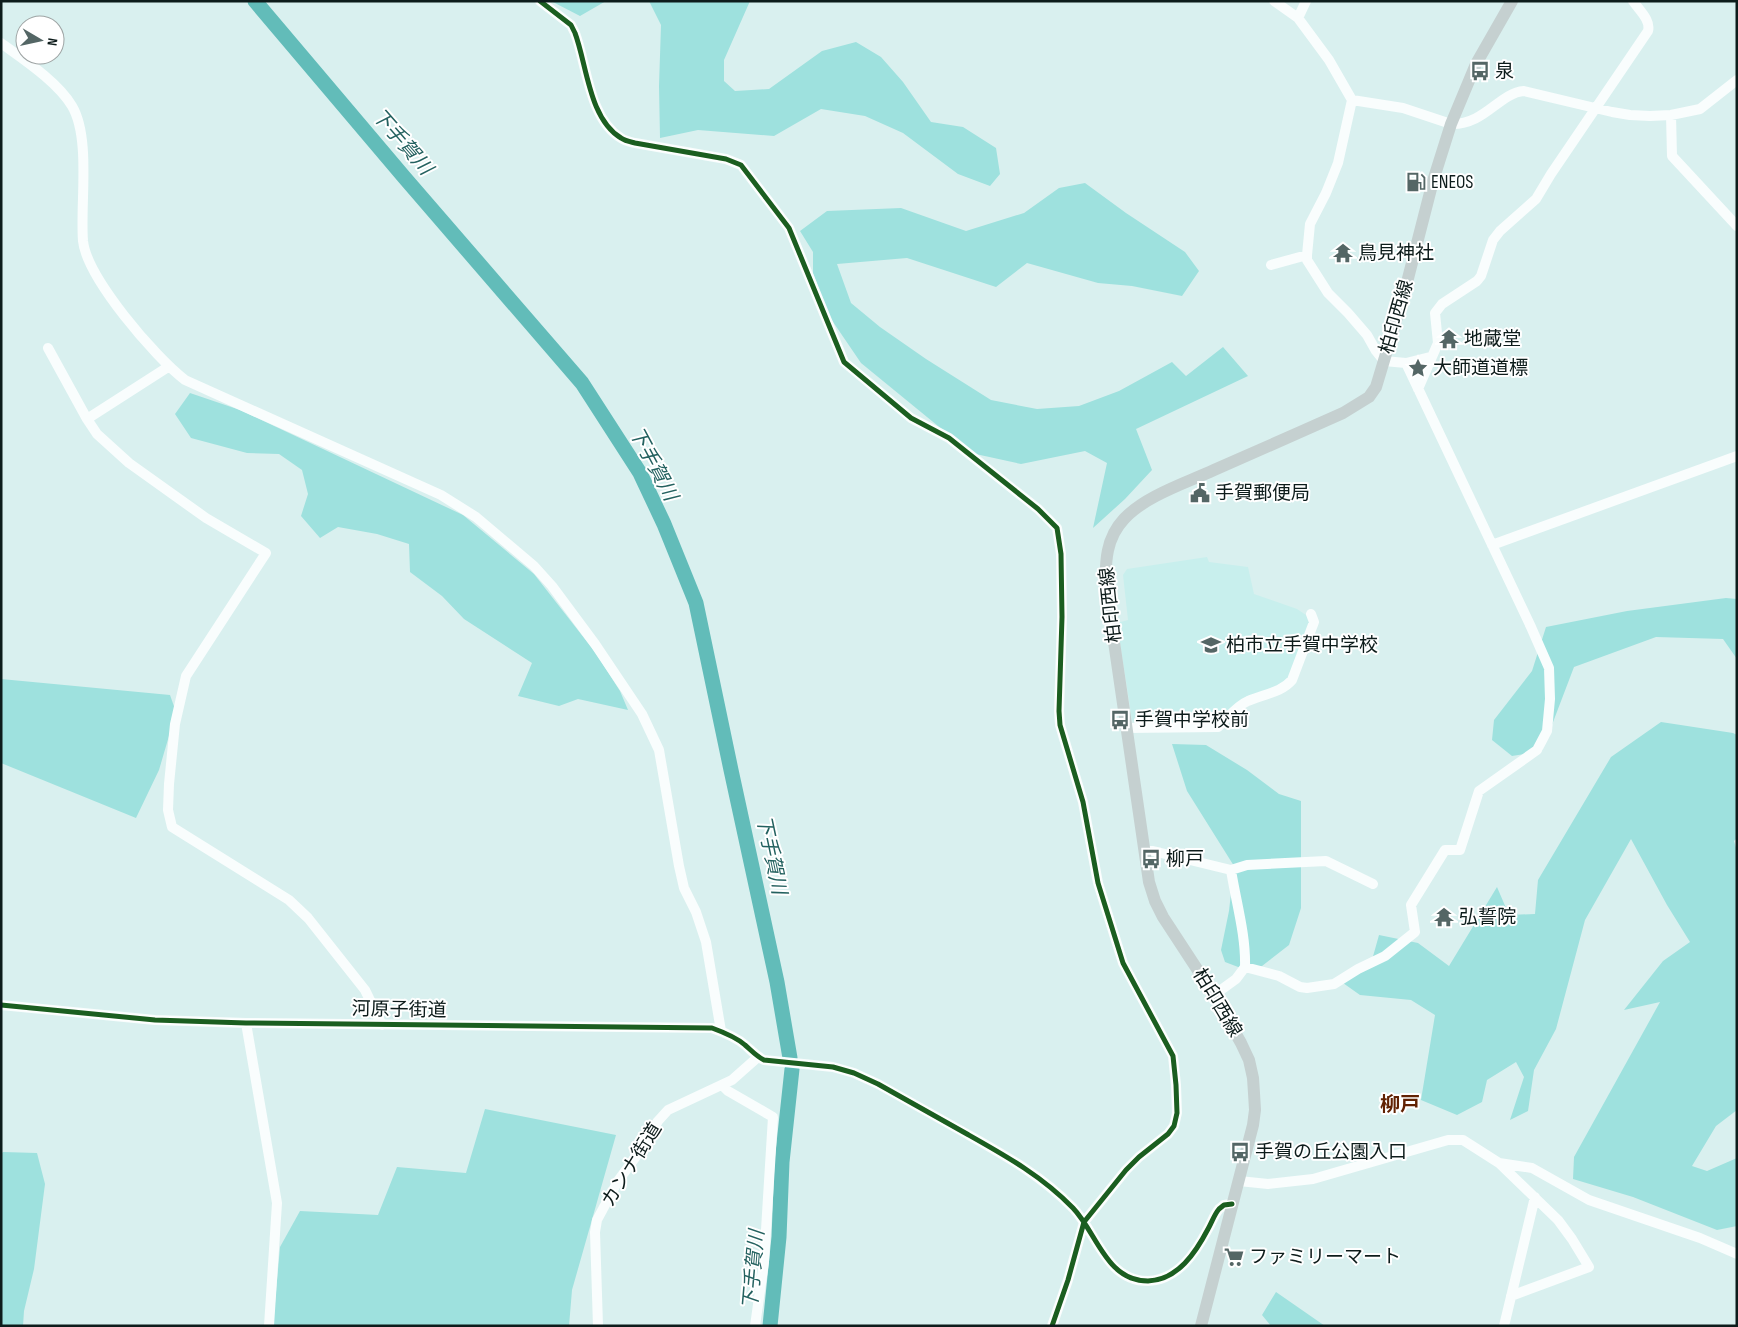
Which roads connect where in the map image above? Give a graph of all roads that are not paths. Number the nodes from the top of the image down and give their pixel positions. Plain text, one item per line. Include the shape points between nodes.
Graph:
1 (540, 1) edge
2 (1274, 1) edge
3 (1306, 1) edge
4 (1512, 1) edge
5 (1633, 1) edge
6 (1298, 18) junction
7 (1, 43) edge
8 (1737, 80) edge
9 (1352, 100) junction
10 (1597, 108) junction
11 (1671, 115) junction
12 (1451, 124) junction
13 (1737, 226) edge
14 (1306, 255) junction
15 (1271, 265) dead end
16 (48, 348) dead end
17 (1430, 358) junction
18 (1384, 361) junction
19 (1406, 363) junction
20 (168, 367) junction
21 (1418, 389) junction
22 (87, 419) junction
23 (1737, 456) edge
24 (1492, 546) junction
25 (1311, 614) dead end
26 (1126, 728) junction
27 (1144, 851) junction
28 (1231, 870) junction
29 (1373, 884) dead end
30 (1245, 967) junction
31 (1214, 995) junction
32 (1, 1005) edge
33 (246, 1023) junction
34 (382, 1025) junction
35 (721, 1031) junction
36 (758, 1057) junction
37 (722, 1086) junction
38 (1500, 1163) junction
39 (1238, 1181) junction
40 (1535, 1197) junction
41 (1232, 1204) junction
42 (1084, 1222) junction
43 (1737, 1254) edge
44 (1511, 1296) junction
45 (269, 1326) edge
46 (598, 1326) edge
47 (755, 1326) edge
48 (1052, 1326) edge
49 (1201, 1326) edge
50 (1504, 1326) edge

1 - 42 street via 571,25 576,33 596,107 610,130 635,143 726,159 741,165 789,228 844,362 911,418 949,438 1057,528 1061,554 1062,617 1060,725 1083,802 1098,884 1123,963 1173,1056 1176,1085 1174,1126 1126,1170
2 - 6 street
3 - 6 street
4 - 12 main road, 柏印西線 via 1476,64
5 - 10 street via 1650,26
6 - 9 street via 1329,60
7 - 20 street via 44,76 72,106 79,125 83,159 83,239 88,262 114,302
8 - 11 street via 1700,108
9 - 12 street via 1403,108
9 - 14 street via 1338,163 1310,224
10 - 11 street via 1630,115
10 - 12 street via 1519,91 1473,120
10 - 17 street via 1536,200 1493,240 1481,276 1442,304 1435,313 1438,343
11 - 13 street via 1672,156
12 - 18 main road, 柏印西線
14 - 15 street
14 - 18 street via 1328,293 1367,335
16 - 22 street
17 - 19 street
17 - 21 street
18 - 19 street
18 - 26 main road, 柏印西線 via 1376,388 1358,405 1157,496 1135,509 1116,530 1106,554 1106,587
19 - 21 street
20 - 22 street
20 - 35 street via 185,380 442,495 520,552 552,586 605,659 653,734 684,888 706,942
21 - 24 street
22 - 34 street via 97,434 129,463 206,518 266,553 186,676 169,784 168,810 172,827 290,900 365,990
23 - 24 street
24 - 30 street via 1549,668 1550,707 1547,731 1541,744 1479,791 1460,850 1445,850 1410,905 1416,932 1385,956 1334,984 1307,988
25 - 26 street via 1314,622 1287,686 1248,701 1218,727
26 - 27 main road, 柏印西線
27 - 28 street
27 - 31 main road, 柏印西線 via 1155,900 1163,917
28 - 29 street via 1247,865 1326,861
28 - 30 street
30 - 31 street via 1236,979
31 - 39 main road, 柏印西線 via 1249,1060 1253,1078 1255,1110
32 - 33 street, 河原子街道 via 155,1020
33 - 34 street, 河原子街道
33 - 45 street via 277,1203
34 - 35 street, 河原子街道 via 712,1028
35 - 36 street, 河原子街道
36 - 37 street, カンナ街道
36 - 42 street, 河原子街道 via 772,1062 833,1067 878,1084 1024,1166 1055,1190
37 - 46 street, カンナ街道 via 668,1110 605,1203 595,1232
37 - 47 street via 773,1117 764,1262
38 - 39 street via 1463,1140 1448,1140 1313,1179 1268,1184
38 - 40 street
38 - 43 street via 1532,1168 1589,1200
39 - 41 main road, 柏印西線
40 - 44 street
40 - 44 street via 1558,1220 1589,1267
41 - 42 street, 河原子街道 via 1218,1209 1190,1258 1179,1270 1156,1280 1135,1279 1122,1274 1111,1264
41 - 49 main road, 柏印西線
42 - 48 street
44 - 50 street

